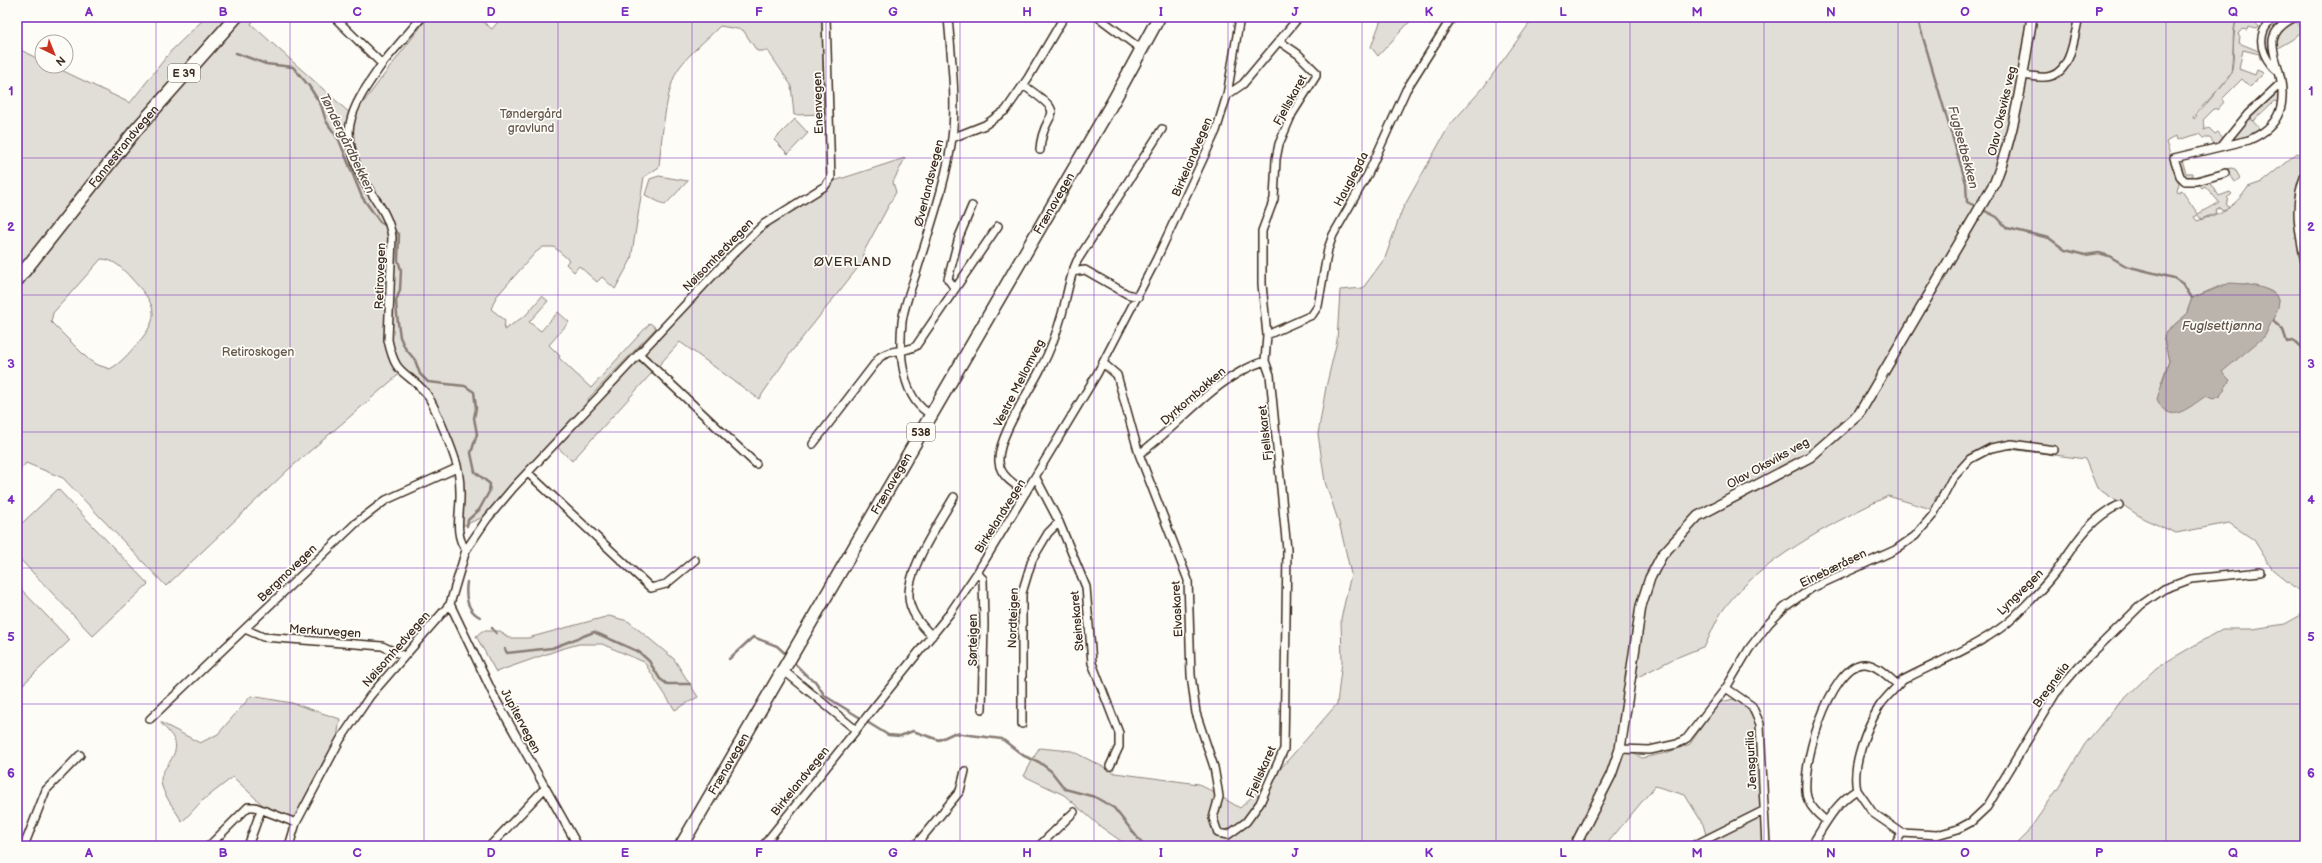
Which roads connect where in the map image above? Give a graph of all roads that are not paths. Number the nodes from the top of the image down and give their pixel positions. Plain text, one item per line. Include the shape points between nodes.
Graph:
1 (236, 17) edge
2 (334, 17) edge
3 (422, 17) edge
4 (826, 17) edge
5 (948, 17) edge
6 (1064, 17) edge
7 (1098, 17) edge
8 (1159, 17) edge
9 (1240, 17) edge
10 (1299, 17) edge
11 (1452, 17) edge
12 (2032, 17) edge
13 (2078, 17) edge
14 (2272, 17) edge
15 (2295, 17) edge
16 (1279, 41) junction
17 (1142, 50) junction
18 (382, 64) junction
19 (2279, 72) junction
20 (2023, 75) junction
21 (2281, 83) junction
22 (1023, 85) junction
23 (1227, 95) junction
24 (1162, 129) dead end
25 (952, 138) junction
26 (2222, 146) junction
27 (1040, 150) dead end
28 (2226, 173) dead end
29 (2305, 175) edge
30 (825, 186) joint
31 (972, 206) dead end
32 (998, 226) dead end
33 (2305, 262) edge
34 (1072, 272) junction
35 (17, 280) edge
36 (955, 289) junction
37 (1138, 297) junction
38 (1267, 334) junction
39 (901, 350) junction
40 (639, 354) junction
41 (1265, 361) junction
42 (1104, 363) junction
43 (932, 415) junction
44 (813, 444) dead end
45 (2054, 450) dead end
46 (1139, 454) junction
47 (756, 464) dead end
48 (457, 468) junction
49 (528, 474) junction
50 (1036, 478) junction
51 (1026, 492) junction
52 (954, 497) dead end
53 (2119, 505) dead end
54 (1059, 522) junction
55 (466, 550) junction
56 (695, 560) dead end
57 (2260, 572) dead end
58 (978, 573) junction
59 (450, 604) junction
60 (244, 629) junction
61 (932, 636) junction
62 (404, 656) junction
63 (783, 670) junction
64 (1898, 685) junction
65 (1726, 688) junction
66 (982, 709) dead end
67 (150, 719) dead end
68 (1022, 724) dead end
69 (856, 730) junction
70 (1620, 749) junction
71 (80, 755) dead end
72 (1110, 766) dead end
73 (965, 771) dead end
74 (545, 788) junction
75 (1857, 790) junction
76 (261, 810) junction
77 (1765, 810) junction
78 (1074, 812) dead end
79 (1826, 821) junction
80 (296, 823) junction
81 (1902, 833) junction
82 (1228, 836) joint
83 (24, 846) edge
84 (209, 846) edge
85 (248, 846) edge
86 (289, 846) edge
87 (490, 846) edge
88 (578, 846) edge
89 (681, 846) edge
90 (763, 846) edge
91 (915, 846) edge
92 (1039, 846) edge
93 (1575, 846) edge
94 (1693, 846) edge
95 (1766, 846) edge
96 (1811, 846) edge
97 (1894, 846) edge

1 - 35 main road, Fannestrandvegen / E 39 via 135,131
2 - 18 street
3 - 18 street, Retirovegen
4 - 30 street, Enenvegen via 831,178
5 - 25 street, Øverlandsvegen
6 - 22 street
7 - 17 street
8 - 17 main road, Frænavegen / 538
9 - 23 street, Birkelandvegen
10 - 16 street
11 - 38 street, Hauglegda via 1406,90 1368,174 1333,235 1318,306 1312,315
12 - 20 street, Olav Oksviks veg
13 - 20 street via 2066,63 2061,71 2051,76
14 - 19 street via 2264,31 2262,47 2268,61
15 - 19 street via 2282,25 2274,35 2272,46
16 - 23 street via 1243,84
16 - 38 street, Fjellskaret via 1314,68 1316,76 1292,114 1279,144 1274,199 1262,231 1260,249
17 - 43 main road, Frænavegen / 538
18 - 48 street, Retirovegen via 359,100 349,124 352,150 362,179 390,221 392,237 388,340 392,355 398,370 426,393 454,455
19 - 21 street
20 - 70 street, Olav Oksviks veg via 2006,155 1995,182 1859,414 1810,456 1698,516 1662,555 1650,578 1641,606
21 - 26 street via 2248,114
21 - 26 street via 2281,109 2274,123 2258,136
22 - 25 street via 1001,114 985,125
22 - 27 street via 1049,104 1053,111 1043,132
23 - 37 street, Birkelandvegen via 1203,163
24 - 34 street, Vestre Mellomveg
25 - 39 street, Øverlandsvegen via 931,225 902,321
26 - 28 street via 2174,158 2180,176 2185,182
29 - 33 street via 2298,200 2297,217
30 - 40 street, Nøisomhedvegen via 764,224
31 - 36 street via 959,237 948,279
32 - 36 street
34 - 37 street via 1085,270 1127,294
34 - 51 street, Vestre Mellomveg via 1062,315 1046,358 1002,440 999,451 998,463 1002,471 1008,479
36 - 39 street via 916,346 907,351
37 - 42 street, Birkelandvegen
38 - 41 street, Fjellskaret
39 - 43 street, Øverlandsvegen via 906,382 919,406
39 - 44 street via 886,354 875,362
40 - 47 street
40 - 49 street, Nøisomhedvegen
41 - 46 street, Dyrkornbakken via 1234,374 1162,438
41 - 82 street, Fjellskaret via 1270,375 1287,550 1284,749 1260,802 1246,822
42 - 46 street, Elvaskaret via 1117,375
42 - 50 street, Birkelandvegen
43 - 63 main road, Frænavegen / 538
45 - 65 street, Einebæråsen via 2012,444 1991,448 1970,459 1952,479 1933,515 1915,536 1895,550 1812,588 1785,607 1749,649
46 - 82 street, Elvaskaret via 1188,580 1191,675 1196,713 1214,767 1219,796 1213,818 1218,833
48 - 55 street, Retirovegen via 460,492 460,543
48 - 60 street, Bergmovegen via 386,500 356,523
49 - 55 street, Nøisomhedvegen via 487,520
49 - 56 street via 651,588 666,584
50 - 51 street, Birkelandvegen
50 - 54 street, Steinskaret
51 - 58 street, Birkelandvegen
52 - 61 street via 912,577 908,595 913,611
53 - 64 street, Lyngvegen via 2096,519 2078,538 2056,571 2012,619 1987,636
54 - 68 street, Nordteigen via 1048,533 1032,560 1022,593
54 - 72 street, Steinskaret via 1086,586 1092,663 1119,733 1119,747
55 - 59 street, Nøisomhedvegen
57 - 81 street, Bregnelia via 2191,579 2164,590 2141,605 2079,666 2056,693 1987,807 1971,822 1958,829 1937,835
58 - 61 street, Birkelandvegen
58 - 66 street, Sørteigen via 983,579
59 - 62 street, Nøisomhedvegen
59 - 74 street, Jupitervegen via 495,698
60 - 62 street, Merkurvegen via 263,637 382,646
60 - 67 street, Bergmovegen
61 - 69 street, Birkelandvegen
62 - 80 street, Nøisomhedvegen via 370,696 340,740
63 - 69 street
63 - 89 main road, Frænavegen / 538
64 - 75 street, Lyngvegen via 1880,706 1859,755 1855,782
64 - 79 street via 1876,667 1864,664 1852,668 1843,675 1832,692 1820,720 1806,782 1807,799
65 - 70 street, Einebæråsen via 1687,738 1677,744 1650,750
65 - 77 street, Jensgurilia via 1752,706 1760,724
69 - 90 street, Birkelandvegen
70 - 93 street, Olav Oksviks veg via 1611,774
71 - 83 street via 46,790
73 - 91 street via 960,791
74 - 87 street
74 - 88 street, Jupitervegen
75 - 79 street via 1845,798
75 - 81 street via 1873,813
76 - 80 street
76 - 84 street via 248,807
76 - 85 street
77 - 94 street
77 - 95 street, Jensgurilia
78 - 92 street
79 - 96 street
80 - 86 street, Nøisomhedvegen
81 - 97 street

